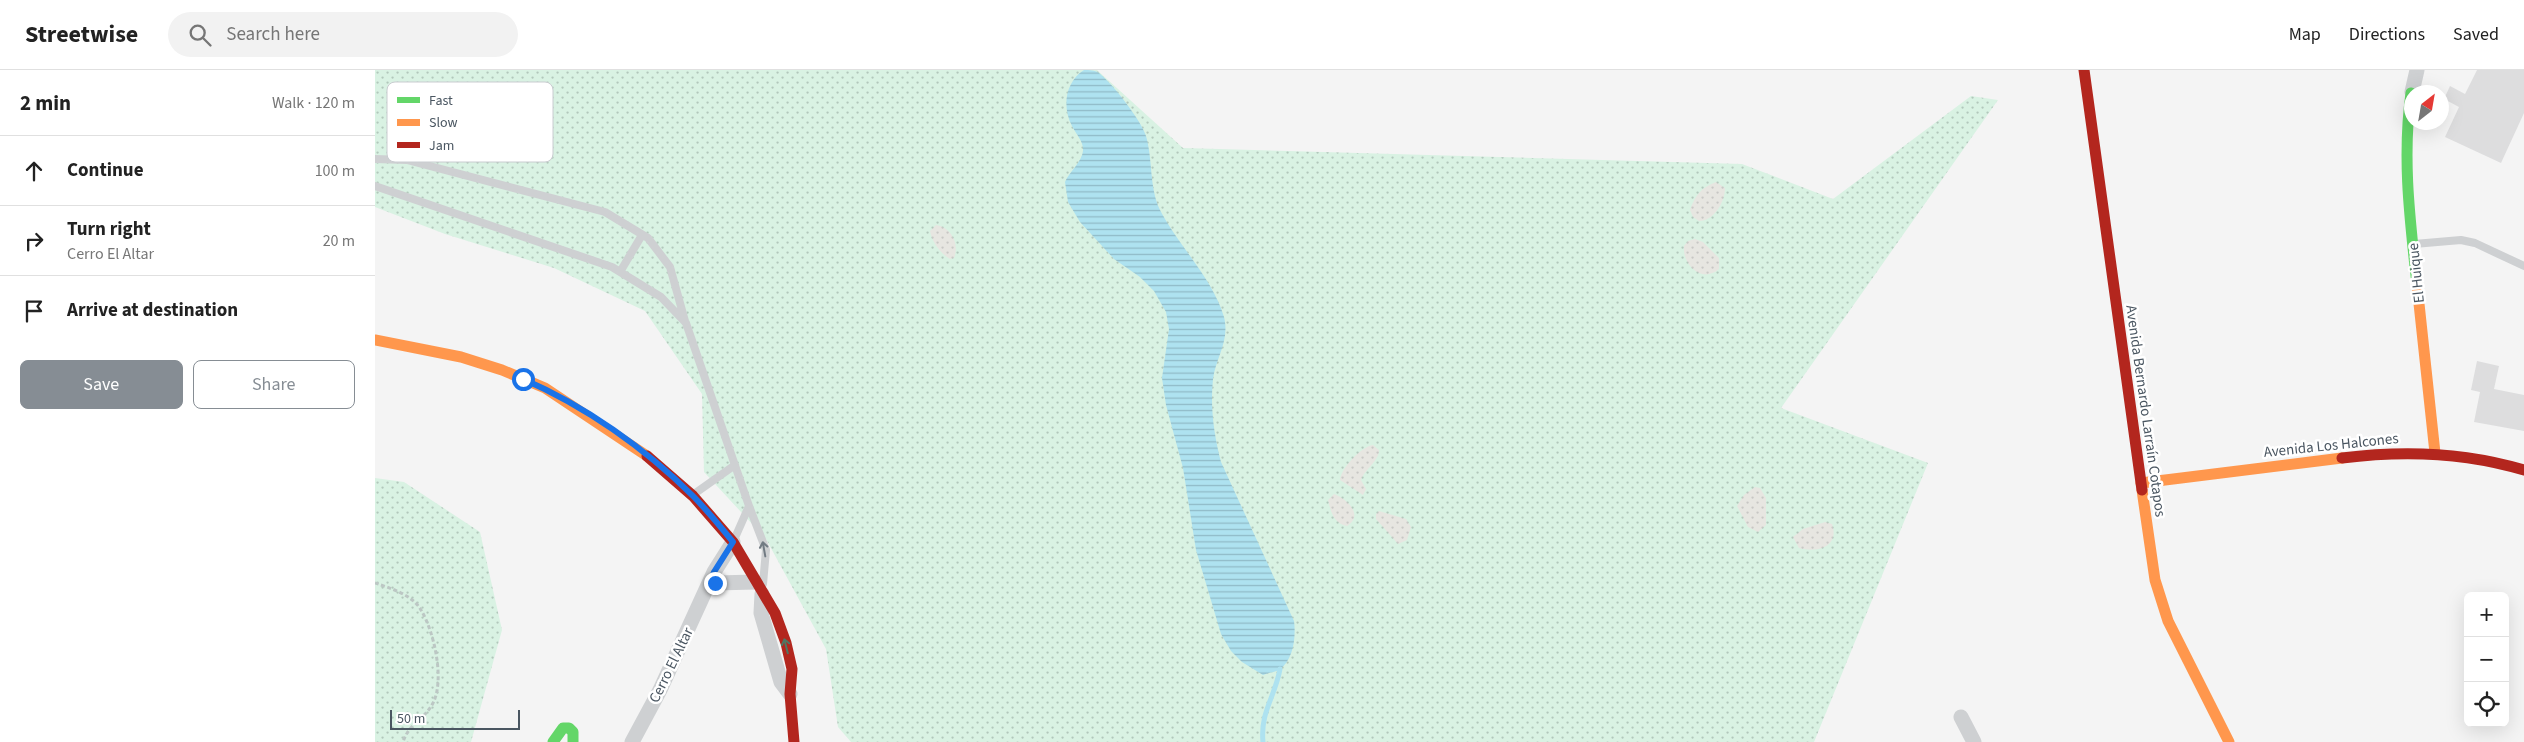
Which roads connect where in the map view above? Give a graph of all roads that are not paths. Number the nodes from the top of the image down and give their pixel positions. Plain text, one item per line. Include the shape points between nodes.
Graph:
1 (2081, 70) edge
2 (2417, 70) edge
3 (2414, 85) edge
4 (2408, 130) edge
5 (415, 162) edge
6 (375, 186) edge
7 (643, 235) junction
8 (2413, 244) junction
9 (2524, 266) edge
10 (620, 272) junction
11 (687, 326) junction
12 (375, 340) edge
13 (2435, 453) junction
14 (735, 465) junction
15 (2524, 470) edge
16 (2141, 483) junction
17 (693, 496) junction
18 (749, 506) junction
19 (733, 542) junction
20 (709, 587) junction
21 (759, 588) junction
22 (790, 694) joint
23 (1961, 717) dead end
24 (553, 742) edge
25 (573, 742) edge
26 (632, 742) edge
27 (794, 742) edge
28 (1974, 742) edge
29 (2229, 742) edge

1 - 16 street, Avenida Bernardo Larraín Cotapos
2 - 3 street, El Huique
4 - 8 street, El Huique via 2405,156
5 - 7 lane via 605,212
6 - 10 lane
7 - 10 lane
7 - 11 lane via 670,267
8 - 9 lane via 2461,240 2475,243
8 - 13 street, El Huique
10 - 11 lane via 661,297
11 - 14 lane
12 - 17 street via 461,356 545,388 642,451
13 - 15 street, Avenida Los Halcones via 2466,456
13 - 16 street, Avenida Los Halcones via 2379,453
14 - 17 lane
14 - 18 lane
16 - 29 street, Avenida Bernardo Larraín Cotapos via 2161,604
17 - 19 street
18 - 19 lane
21 -> 18 lane via 766,550
19 - 20 street, Cerro El Altar via 714,572
19 - 21 street
20 - 21 street via 715,583
20 - 26 street, Cerro El Altar
21 - 22 street via 761,613 781,682
22 - 27 street
23 - 28 street
24 - 25 street via 563,728 573,732

